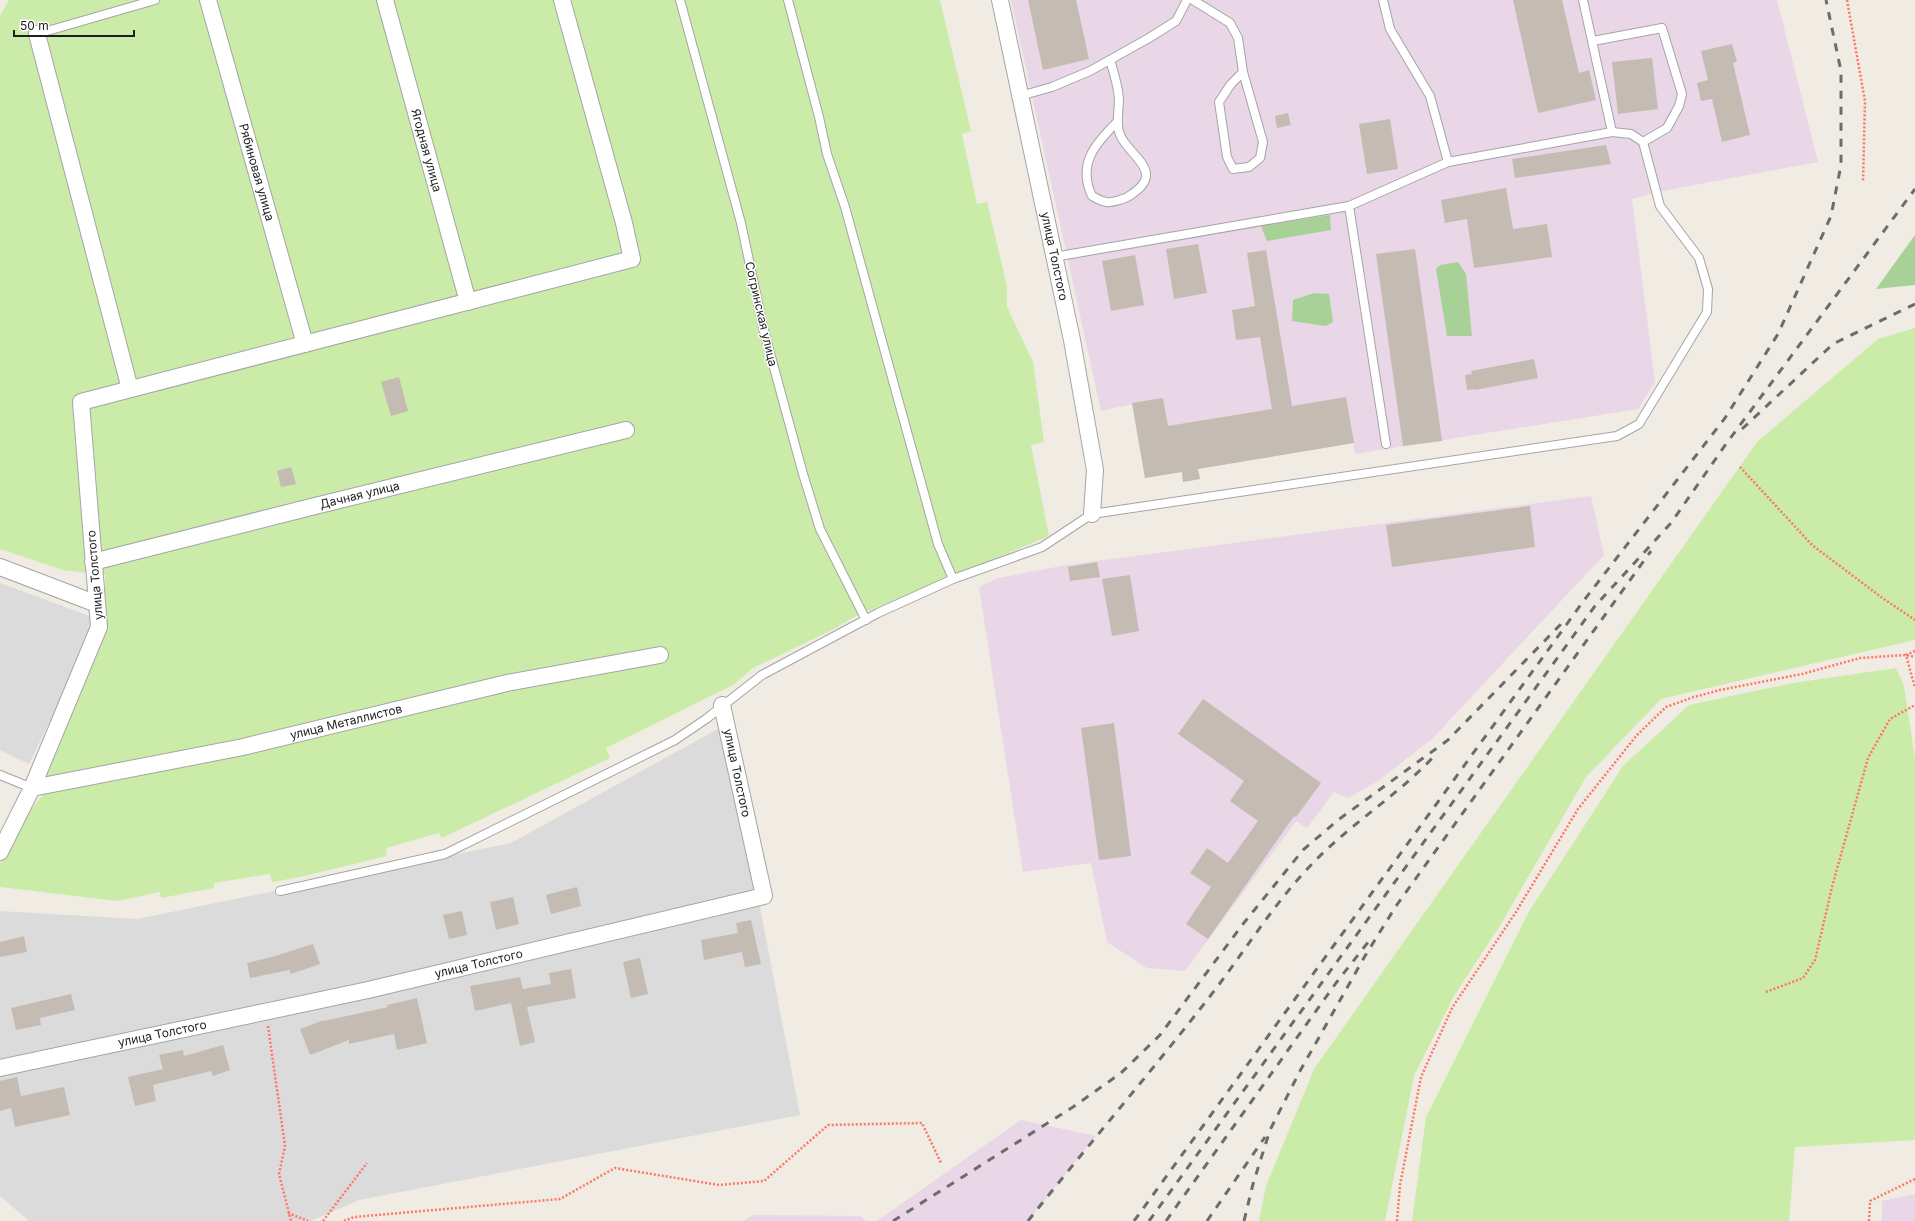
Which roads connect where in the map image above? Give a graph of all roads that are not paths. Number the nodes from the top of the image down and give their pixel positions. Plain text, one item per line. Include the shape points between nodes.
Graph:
1 (155, 0) edge
2 (208, 0) edge
3 (385, 0) edge
4 (562, 0) edge
5 (680, 0) edge
6 (788, 0) edge
7 (1000, 0) edge
8 (1187, 0) edge
9 (1193, 0) edge
10 (1383, 0) edge
11 (1583, 0) edge
12 (37, 34) joint
13 (1593, 41) junction
14 (1110, 60) junction
15 (1243, 72) junction
16 (1020, 96) junction
17 (1117, 122) junction
18 (1612, 132) junction
19 (1643, 142) junction
20 (1448, 162) junction
21 (1349, 206) junction
22 (1054, 257) junction
23 (468, 302) junction
24 (305, 344) junction
25 (130, 389) junction
26 (626, 430) dead end
27 (1386, 444) dead end
28 (1092, 514) junction
29 (94, 562) junction
30 (0, 567) edge
31 (952, 579) junction
32 (97, 604) junction
33 (866, 620) junction
34 (660, 656) dead end
35 (722, 705) junction
36 (0, 775) edge
37 (32, 788) junction
38 (0, 852) edge
39 (280, 891) dead end
40 (0, 1068) edge

1 - 12 lane
2 - 24 street, Рябиновая улица
3 - 23 street, Ягодная улица
4 - 23 street via 632,259
5 - 33 lane, Согринская улица via 741,224 764,331 802,474 820,529
6 - 31 lane via 827,154 845,207 938,544
7 - 16 street, улица Толстого
8 - 14 lane via 1176,20
9 - 15 lane via 1230,23 1238,38
10 - 20 lane via 1390,29 1430,96
11 - 13 lane
12 - 25 street
13 - 18 lane
13 - 19 lane via 1662,28 1682,94 1679,106 1667,128
14 - 16 lane via 1052,87
14 - 17 lane via 1119,97
15 - 15 lane via 1263,142 1260,158 1249,167 1233,169 1227,157 1219,102 1230,84
16 - 22 street, улица Толстого
17 - 17 lane via 1126,145 1144,165 1146,175 1143,185 1129,197 1107,203 1092,196 1087,185 1086,164 1098,142
18 - 19 lane via 1631,134
18 - 20 lane
19 - 28 lane via 1660,206 1699,258 1708,289 1707,312 1639,424 1617,436
20 - 21 lane
21 - 22 lane
21 - 27 lane
22 - 28 street, улица Толстого via 1095,470
23 - 24 street
24 - 25 street
25 - 29 street, улица Толстого via 81,402
26 - 29 street, Дачная улица
28 - 31 lane via 1042,547
29 - 32 street, улица Толстого
30 - 32 street
31 - 33 lane
32 - 37 street, улица Толстого via 99,627
33 - 35 lane via 762,674
34 - 37 street, улица Металлистов via 507,683 243,746
35 - 39 lane via 675,740 445,854
35 - 40 street, улица Толстого via 764,896 368,990
36 - 37 lane
37 - 38 street, улица Толстого

